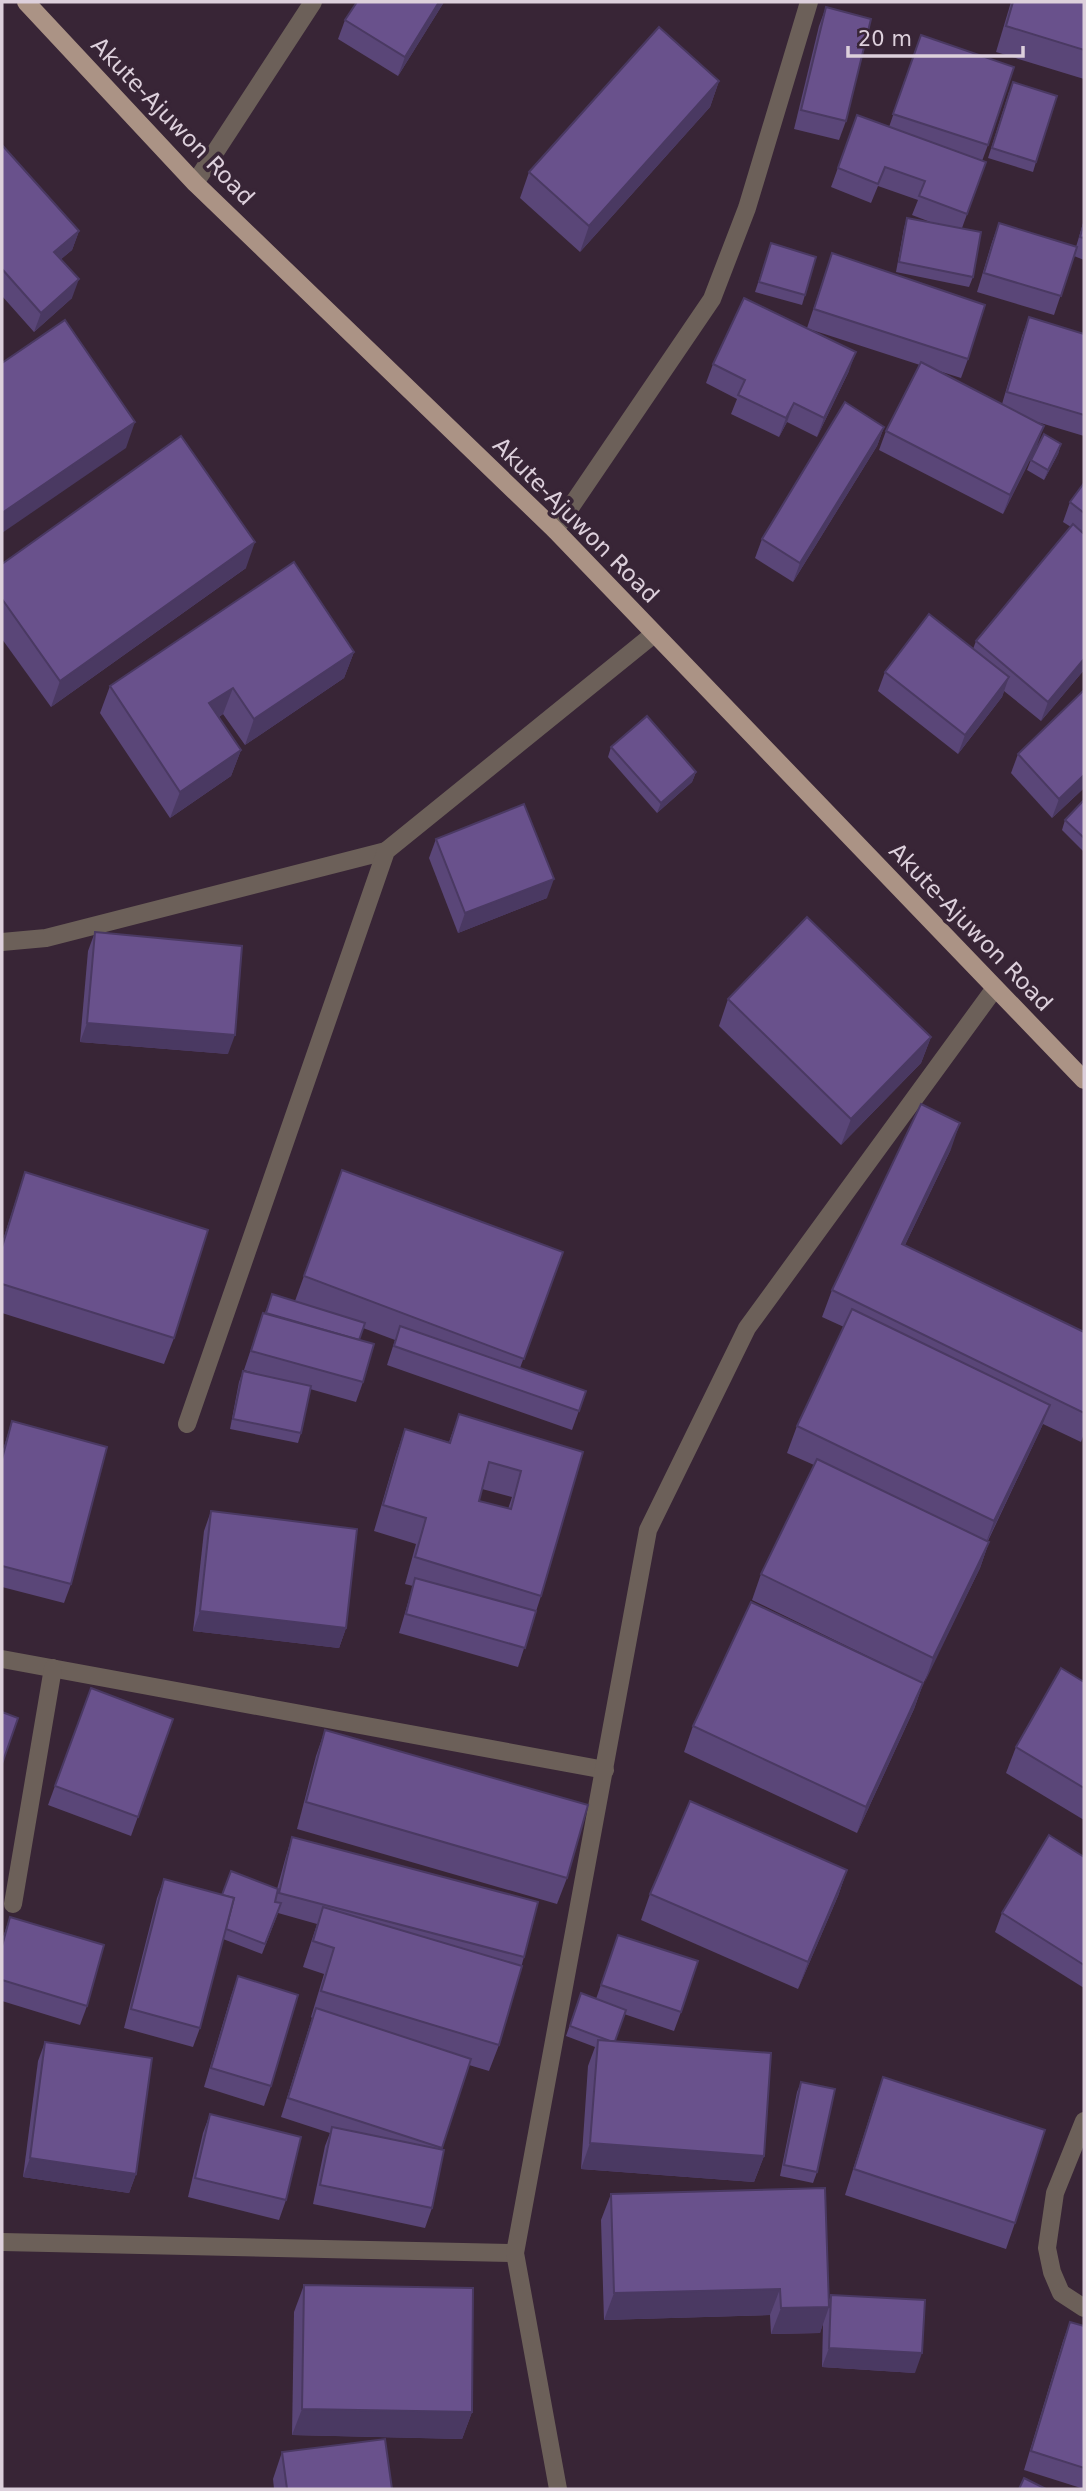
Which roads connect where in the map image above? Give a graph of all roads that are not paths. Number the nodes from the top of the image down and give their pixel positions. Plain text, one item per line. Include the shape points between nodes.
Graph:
1 (26, 2) edge
2 (313, 2) edge
3 (809, 2) edge
4 (195, 183) junction
5 (555, 530) junction
6 (654, 634) junction
7 (387, 851) junction
8 (2, 943) edge
9 (995, 988) junction
10 (1084, 1080) edge
11 (187, 1424) dead end
12 (2, 1659) edge
13 (53, 1668) junction
14 (605, 1770) junction
15 (13, 1904) dead end
16 (1084, 2122) edge
17 (2, 2242) edge
18 (515, 2253) junction
19 (1084, 2308) edge
20 (558, 2489) edge

1 - 4 main road, Akute-Ajuwon Road
2 - 4 street
3 - 5 street via 747,208 712,299
4 - 5 main road, Akute-Ajuwon Road
5 - 6 main road, Akute-Ajuwon Road
6 - 7 street
6 - 9 main road, Akute-Ajuwon Road
7 - 8 street via 46,938
7 - 11 street
9 - 10 main road, Akute-Ajuwon Road
9 - 14 street via 747,1328 648,1530
12 - 13 street
13 - 14 street
13 - 15 street
14 - 18 street
16 - 19 street via 1055,2193 1047,2248 1060,2293
17 - 18 street
18 - 20 street

